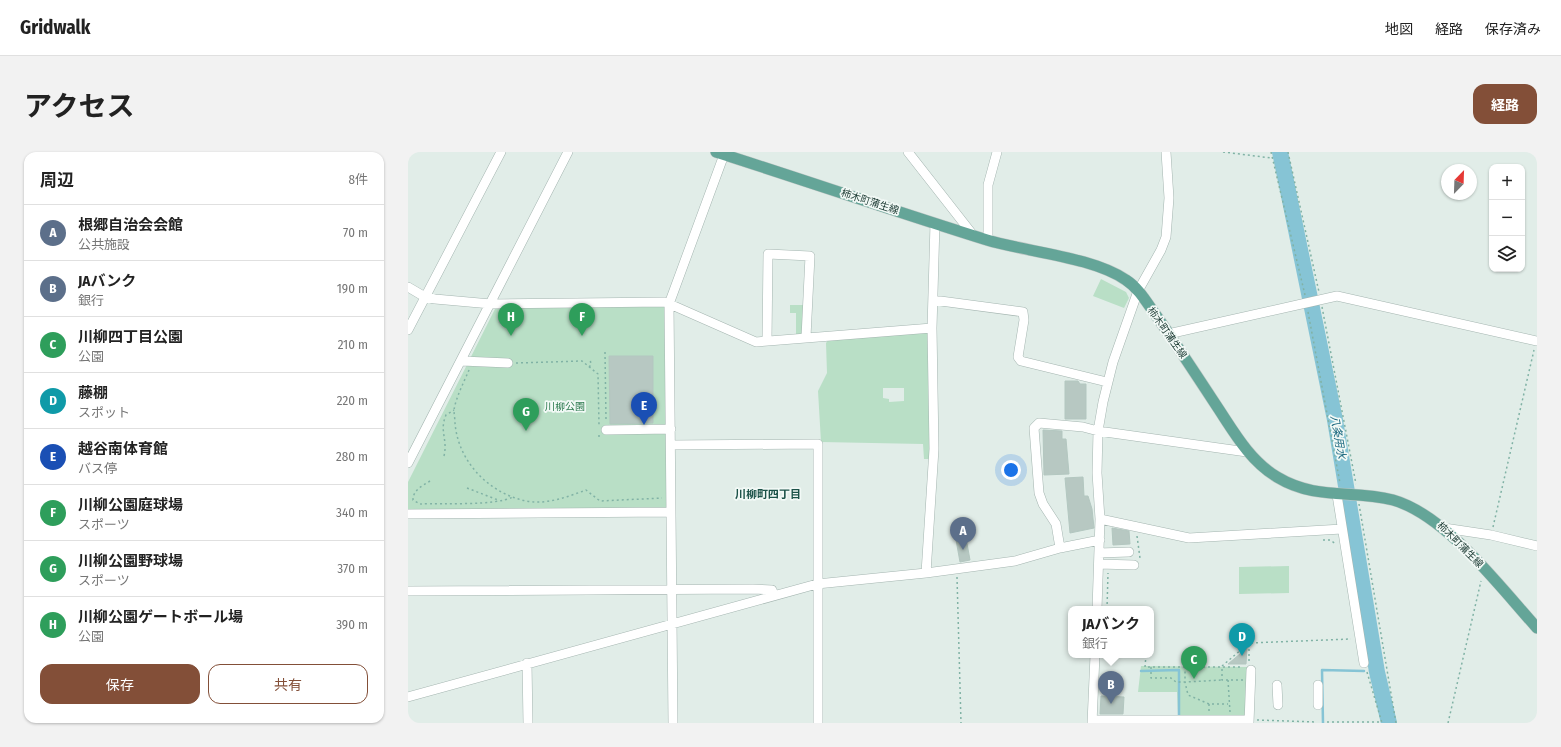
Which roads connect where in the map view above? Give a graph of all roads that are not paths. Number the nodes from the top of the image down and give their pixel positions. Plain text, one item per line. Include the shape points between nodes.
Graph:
1 (501, 152) edge
2 (568, 152) edge
3 (908, 152) edge
4 (997, 152) edge
5 (1166, 152) edge
6 (722, 153) edge
7 (935, 223) junction
8 (973, 235) junction
9 (988, 240) junction
10 (408, 288) edge
11 (1138, 291) junction
12 (425, 296) junction
13 (933, 300) junction
14 (491, 304) junction
15 (669, 304) junction
16 (932, 328) junction
17 (408, 330) edge
18 (1168, 334) junction
19 (806, 337) junction
20 (767, 341) junction
21 (1537, 341) edge
22 (462, 361) junction
23 (508, 363) road end
24 (1107, 382) junction
25 (601, 429) road end
26 (671, 429) junction
27 (1098, 431) junction
28 (671, 445) junction
29 (1247, 452) junction
30 (408, 463) edge
31 (1340, 495) junction
32 (671, 512) junction
33 (408, 514) edge
34 (1100, 519) junction
35 (1342, 528) junction
36 (1444, 528) junction
37 (1100, 540) junction
38 (1537, 546) edge
39 (1060, 548) junction
40 (1128, 552) dead end
41 (1099, 553) junction
42 (1099, 564) junction
43 (1138, 565) road end
44 (926, 573) junction
45 (817, 584) junction
46 (672, 590) junction
47 (408, 591) edge
48 (774, 595) junction
49 (1097, 606) edge
50 (673, 624) junction
51 (1537, 628) edge
52 (1095, 658) edge
53 (1361, 660) road end
54 (527, 663) junction
55 (1251, 670) dead end
56 (1277, 685) dead end
57 (1318, 685) dead end
58 (408, 697) edge
59 (1278, 705) dead end
60 (1318, 705) dead end
61 (1249, 721) edge
62 (1092, 722) edge
63 (1134, 722) edge
64 (528, 723) edge
65 (673, 723) edge
66 (818, 723) edge

1 - 12 street
2 - 14 street
3 - 8 street
4 - 9 street via 988,185
5 - 11 street via 1169,198 1167,230 1161,250
6 - 7 main road, 柿木町蒲生線
6 - 15 street
7 - 8 main road, 柿木町蒲生線
7 - 13 street
8 - 9 main road, 柿木町蒲生線
9 - 11 main road, 柿木町蒲生線 via 1094,265 1126,280
10 - 12 street
11 - 18 main road, 柿木町蒲生線
11 - 24 street
12 - 14 street
12 - 17 street
13 - 16 street
13 - 24 street via 1023,312 1018,357 1021,361
14 - 15 street via 602,301
14 - 22 street
15 - 20 street via 756,342
15 - 26 street
16 - 19 street
16 - 44 street via 934,449
18 - 21 street via 1337,296
18 - 29 main road, 柿木町蒲生線
19 - 20 street
19 - 20 street via 810,256 768,254
22 - 23 street
22 - 30 street
24 - 27 street
25 - 26 street
26 - 28 street
27 - 29 street
27 - 34 street
27 - 39 street via 1039,423 1034,428 1038,493 1056,524
28 - 32 street
28 - 45 street via 818,444
29 - 31 main road, 柿木町蒲生線 via 1265,469 1296,486
31 - 35 street
31 - 36 main road, 柿木町蒲生線 via 1379,497 1411,506
32 - 33 street
32 - 46 street
34 - 35 street via 1189,538
34 - 37 street
35 - 53 street
36 - 38 street via 1491,535
36 - 51 main road, 柿木町蒲生線
37 - 39 street
37 - 41 street
39 - 44 street via 1014,561
40 - 41 street
41 - 42 street
42 - 43 street
42 - 49 street
44 - 45 street
45 - 48 street
45 - 66 street
46 - 47 street
46 - 48 street via 753,589 772,590
46 - 50 street
48 - 50 street
50 - 54 street
50 - 65 street
52 - 62 street
54 - 58 street
54 - 64 street
55 - 61 street via 1253,705
56 - 59 street
57 - 60 street
61 - 63 street
62 - 63 street

